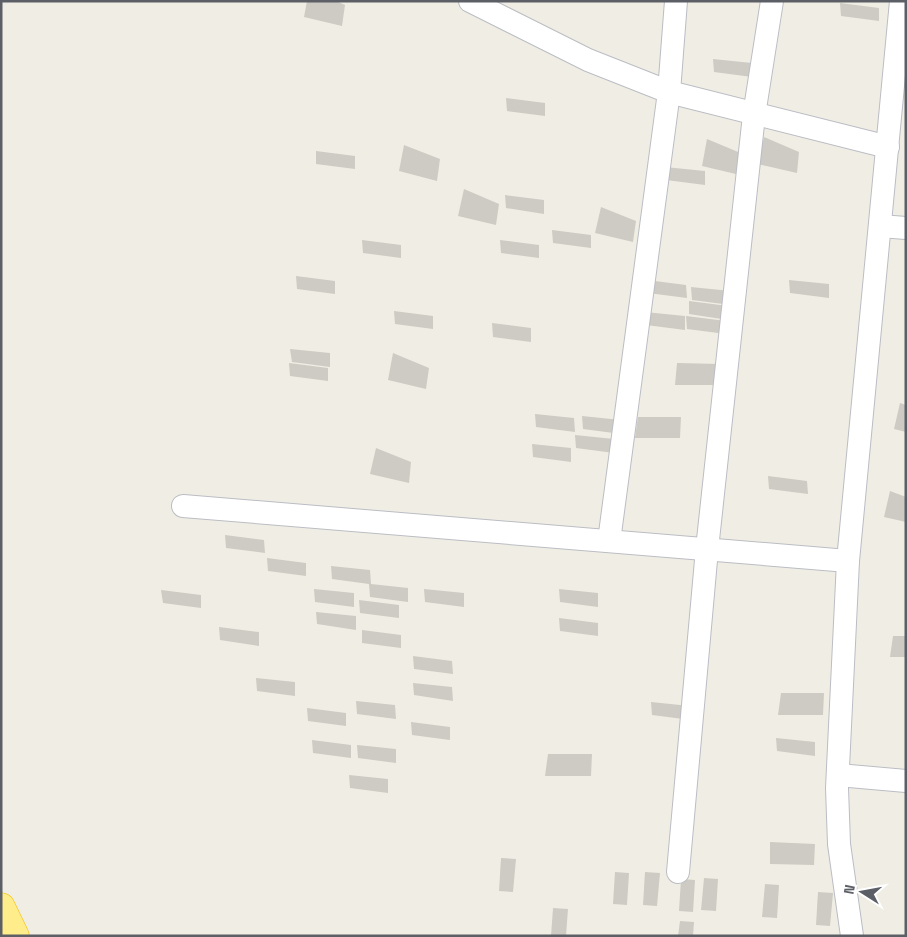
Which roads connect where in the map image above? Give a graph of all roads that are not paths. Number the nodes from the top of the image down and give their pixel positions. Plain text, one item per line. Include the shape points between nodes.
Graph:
1 (470, 1) edge
2 (676, 1) edge
3 (772, 1) edge
4 (901, 1) edge
5 (669, 92) junction
6 (754, 114) junction
7 (888, 147) junction
8 (880, 226) junction
9 (906, 228) edge
10 (183, 506) dead end
11 (609, 541) junction
12 (707, 549) junction
13 (848, 561) junction
14 (838, 774) junction
15 (906, 781) edge
16 (678, 872) dead end
17 (1, 908) edge
18 (15, 936) edge
19 (852, 936) edge

1 - 5 street via 588,60
2 - 5 street
3 - 6 street
4 - 7 street
5 - 6 street
5 - 11 street
6 - 7 street
6 - 12 street
7 - 8 street
8 - 9 street
8 - 13 street
10 - 11 street
11 - 12 street
12 - 13 street
12 - 16 street
13 - 14 street
14 - 15 street
14 - 19 street via 839,844
17 - 18 highway

